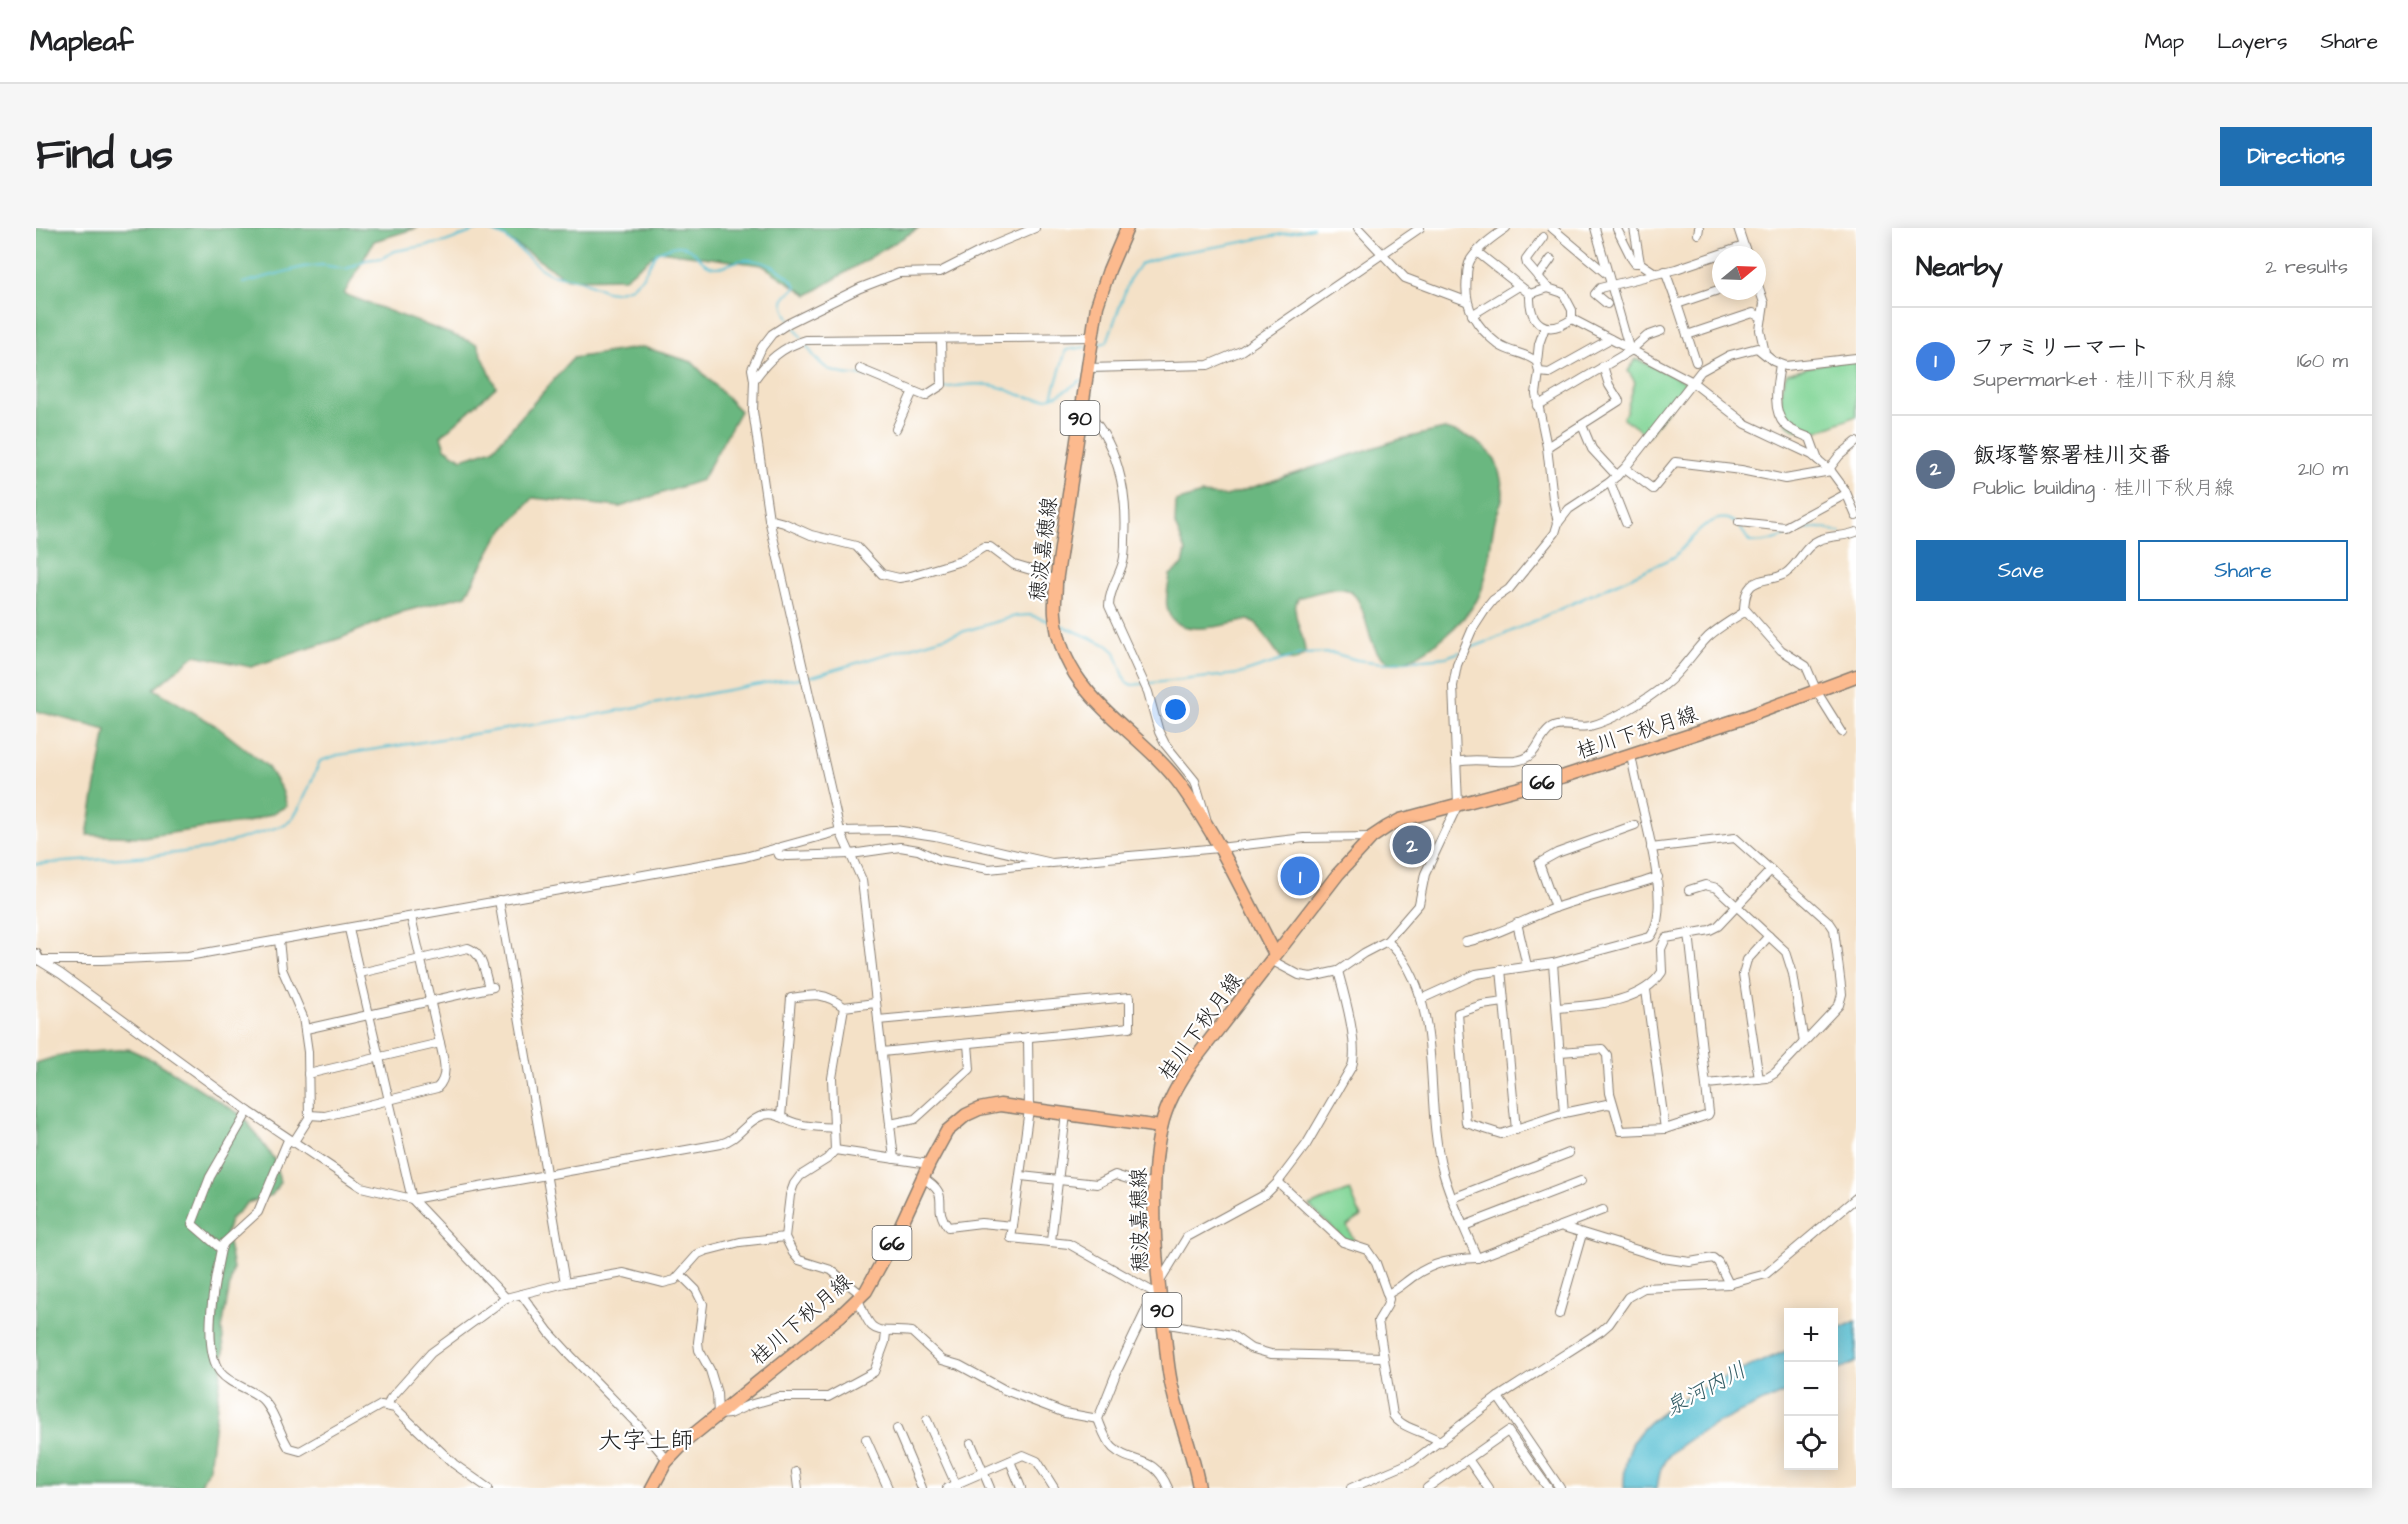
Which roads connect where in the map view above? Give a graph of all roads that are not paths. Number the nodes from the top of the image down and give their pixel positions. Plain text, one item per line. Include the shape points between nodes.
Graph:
1 (1035, 228) edge
2 (1127, 228) edge
3 (1358, 228) edge
4 (1420, 228) edge
5 (1506, 228) edge
6 (1552, 228) edge
7 (1595, 228) edge
8 (1635, 228) edge
9 (1738, 228) edge
10 (1617, 229) edge
11 (1543, 237) dead end
12 (1744, 246) edge
13 (1477, 252) junction
14 (1382, 254) junction
15 (1712, 257) edge
16 (1551, 259) dead end
17 (1640, 263) junction
18 (1665, 271) junction
19 (1655, 273) junction
20 (1608, 276) junction
21 (1538, 277) junction
22 (1611, 285) junction
23 (1519, 286) junction
24 (1548, 288) junction
25 (1712, 292) edge
26 (1530, 294) junction
27 (1763, 300) edge
28 (1466, 301) junction
29 (1607, 304) dead end
30 (1677, 304) junction
31 (1472, 315) junction
32 (1762, 317) junction
33 (1572, 319) junction
34 (1545, 327) junction
35 (1661, 331) dead end
36 (1687, 335) junction
37 (1093, 337) junction
38 (941, 339) junction
39 (1610, 339) junction
40 (1630, 351) junction
41 (1765, 353) junction
42 (1856, 358) edge
43 (1537, 362) junction
44 (1696, 362) dead end
45 (1780, 365) junction
46 (1604, 366) junction
47 (1088, 368) junction
48 (860, 369) dead end
49 (1539, 372) junction
50 (754, 380) junction
51 (1691, 381) junction
52 (913, 391) junction
53 (1537, 406) junction
54 (1082, 408) junction
55 (1582, 425) junction
56 (896, 429) dead end
57 (1856, 442) edge
58 (1547, 447) junction
59 (1818, 460) junction
60 (1625, 468) junction
61 (1830, 470) junction
62 (1617, 476) junction
63 (1610, 482) junction
64 (1856, 489) edge
65 (1845, 492) junction
66 (1856, 516) edge
67 (769, 519) junction
68 (1739, 522) dead end
69 (1558, 523) junction
70 (1626, 523) dead end
71 (1856, 532) edge
72 (1056, 582) junction
73 (1746, 611) junction
74 (1856, 676) edge
75 (1817, 692) junction
76 (1842, 732) dead end
77 (1631, 754) junction
78 (1456, 762) junction
79 (1458, 804) junction
80 (1207, 822) junction
81 (1635, 825) dead end
82 (840, 831) junction
83 (1372, 837) junction
84 (776, 848) junction
85 (1219, 848) junction
86 (1651, 848) junction
87 (851, 854) junction
88 (1052, 862) junction
89 (1771, 870) junction
90 (1658, 877) junction
91 (1689, 890) dead end
92 (498, 900) junction
93 (1737, 907) junction
94 (1555, 908) junction
95 (411, 917) junction
96 (1517, 923) junction
97 (349, 929) junction
98 (1689, 933) junction
99 (1769, 936) junction
100 (279, 940) junction
101 (1388, 941) junction
102 (1466, 942) dead end
103 (1273, 957) junction
104 (37, 958) edge
105 (420, 959) junction
106 (1553, 963) junction
107 (1527, 966) junction
108 (1501, 969) junction
109 (1338, 971) junction
110 (360, 973) junction
111 (1646, 990) junction
112 (1421, 999) junction
113 (430, 1002) junction
114 (1504, 1002) junction
115 (875, 1003) junction
116 (844, 1007) junction
117 (1557, 1008) junction
118 (370, 1016) junction
119 (878, 1020) junction
120 (306, 1029) junction
121 (1028, 1037) junction
122 (440, 1043) junction
123 (1804, 1043) junction
124 (968, 1044) junction
125 (882, 1052) junction
126 (1560, 1052) junction
127 (380, 1058) junction
128 (308, 1074) junction
129 (1759, 1079) junction
130 (1707, 1084) junction
131 (389, 1099) junction
132 (1613, 1105) junction
133 (1029, 1109) junction
134 (248, 1111) junction
135 (1564, 1113) junction
136 (1066, 1114) junction
137 (309, 1115) junction
138 (781, 1116) junction
139 (890, 1124) junction
140 (1161, 1127) junction
141 (833, 1128) junction
142 (1665, 1129) junction
143 (1516, 1130) junction
144 (290, 1141) junction
145 (835, 1150) junction
146 (1569, 1153) dead end
147 (894, 1160) junction
148 (929, 1164) junction
149 (547, 1174) junction
150 (1021, 1176) junction
151 (923, 1178) junction
152 (1058, 1181) junction
153 (1581, 1181) dead end
154 (1278, 1182) junction
155 (1156, 1183) junction
156 (1453, 1198) junction
157 (1856, 1198) edge
158 (412, 1199) junction
159 (1603, 1210) dead end
160 (1013, 1226) junction
161 (1464, 1226) junction
162 (1560, 1226) junction
163 (1582, 1234) junction
164 (785, 1237) junction
165 (1051, 1241) junction
166 (221, 1249) junction
167 (1476, 1258) junction
168 (681, 1275) junction
169 (566, 1283) junction
170 (1730, 1284) junction
171 (1157, 1288) junction
172 (521, 1294) junction
173 (1387, 1294) junction
174 (860, 1297) junction
175 (506, 1298) junction
176 (1559, 1314) dead end
177 (1163, 1323) junction
178 (886, 1332) junction
179 (1382, 1357) junction
180 (1498, 1397) junction
181 (388, 1405) junction
182 (718, 1415) junction
183 (1098, 1419) junction
184 (927, 1420) dead end
185 (897, 1429) dead end
186 (866, 1439) dead end
187 (1441, 1442) junction
188 (971, 1443) dead end
189 (669, 1459) junction
190 (1468, 1459) junction
191 (1010, 1461) junction
192 (796, 1472) dead end
193 (983, 1472) junction
194 (1364, 1485) edge
195 (957, 1486) edge
196 (488, 1488) edge
197 (652, 1488) edge
198 (798, 1488) edge
199 (888, 1488) edge
200 (922, 1488) edge
201 (947, 1488) edge
202 (990, 1488) edge
203 (1021, 1488) edge
204 (1054, 1488) edge
205 (1168, 1488) edge
206 (1199, 1488) edge
207 (1351, 1488) edge
208 (1427, 1488) edge
209 (1488, 1488) edge
210 (1548, 1488) edge
211 (1560, 1488) edge

1 - 50 street via 940,272 899,273 860,288 789,323 772,334 762,347 752,369
2 - 37 main road, 穂波嘉穂線 / 90 via 1097,306
3 - 14 street
4 - 14 street
5 - 13 street
6 - 20 street
7 - 20 street
8 - 17 street
9 - 12 street
10 - 17 street via 1632,260
11 - 21 street via 1526,260
13 - 23 street
13 - 28 street via 1467,271
14 - 28 street via 1405,278
14 - 47 street via 1224,360 1208,365
15 - 18 street
16 - 21 street
17 - 19 street
18 - 19 street
18 - 30 street
19 - 22 street
20 - 22 street
21 - 24 street
22 - 29 street via 1595,294
22 - 40 street
23 - 26 street
23 - 31 street
24 - 26 street
24 - 33 street via 1563,293 1569,300
25 - 30 street
26 - 34 street via 1530,310
27 - 32 street
28 - 31 street
30 - 36 street
31 - 43 street via 1501,346
32 - 36 street via 1753,313
32 - 41 street via 1760,330
33 - 34 street via 1558,327
33 - 39 street
34 - 43 street
35 - 40 street via 1647,336
36 - 44 street
37 - 38 street
37 - 47 main road, 穂波嘉穂線 / 90
38 - 50 street via 806,340 778,352
38 - 52 street via 942,385 925,396
39 - 40 street
39 - 49 street via 1549,373
40 - 46 street
40 - 51 street
41 - 45 street
41 - 51 street via 1757,348 1730,355
42 - 45 street
43 - 49 street
45 - 59 street via 1776,394 1782,421 1786,427 1810,438
46 - 53 street
46 - 55 street via 1609,385 1620,402
47 - 54 main road, 穂波嘉穂線 / 90
48 - 52 street
49 - 53 street
50 - 67 street via 753,411
51 - 59 street via 1746,424
51 - 60 street via 1679,402
52 - 56 street
53 - 58 street
54 - 72 main road, 穂波嘉穂線 / 90
54 - 80 street via 1095,420 1109,445 1122,480 1124,561 1109,606 1148,692 1159,732 1196,782
55 - 58 street
55 - 62 street via 1592,449
57 - 61 street
58 - 69 street
59 - 61 street
60 - 61 street via 1653,489 1675,462 1785,479
60 - 62 street
61 - 65 street
62 - 63 street
63 - 69 street via 1577,502
63 - 70 street
64 - 65 street
65 - 66 street
65 - 68 street via 1785,527
67 - 72 street via 856,546 882,574 899,578 961,561 990,547 1014,565
67 - 82 street
69 - 78 street via 1555,533 1509,589 1485,610 1468,638 1453,686
71 - 73 street via 1820,540 1786,573 1757,581 1745,596
72 - 80 main road, 穂波嘉穂線 / 90 via 1058,634 1074,674 1086,692 1164,765
73 - 75 street via 1781,650 1806,666
73 - 78 street via 1709,636 1668,683 1613,716 1590,726 1550,729 1535,752 1516,761 1472,758
74 - 75 main road, 桂川下秋月線 / 66
75 - 76 street
75 - 77 main road, 桂川下秋月線 / 66
77 - 79 main road, 桂川下秋月線 / 66
77 - 86 street
78 - 79 street
79 - 83 main road, 桂川下秋月線 / 66 via 1400,820
79 - 101 street via 1425,874 1419,904
80 - 85 main road, 穂波嘉穂線 / 90
81 - 94 street via 1539,863
82 - 84 street
82 - 87 street
82 - 88 street via 895,830
83 - 85 street via 1304,838
83 - 103 main road, 桂川下秋月線 / 66
84 - 87 street via 779,855 787,856
84 - 92 street via 745,857
85 - 88 street
85 - 103 main road, 穂波嘉穂線 / 90
86 - 89 street via 1730,837
86 - 90 street
87 - 88 street via 900,847 950,863 989,869
87 - 115 street via 866,899
89 - 93 street
89 - 123 street via 1830,923 1835,938 1842,1000
90 - 94 street
90 - 106 street via 1657,924 1650,937
91 - 93 street via 1711,886
92 - 95 street
92 - 149 street
93 - 98 street via 1718,926
93 - 99 street
94 - 96 street
95 - 97 street
95 - 105 street
96 - 102 street
96 - 107 street
97 - 100 street
97 - 110 street
98 - 111 street via 1663,942 1662,972
98 - 130 street
99 - 123 street via 1789,958
99 - 129 street via 1748,960 1743,974
100 - 104 street via 188,956
100 - 120 street via 282,969
101 - 109 street
101 - 112 street via 1401,953
103 - 109 street via 1299,975 1311,977
103 - 140 main road, 桂川下秋月線 / 66 via 1192,1062 1178,1084
104 - 134 street
105 - 110 street
105 - 113 street
105 - 113 street via 472,950 480,957 491,987
106 - 107 street
106 - 117 street
107 - 108 street
108 - 112 street via 1476,974
108 - 114 street
109 - 154 street via 1354,1060 1306,1145
110 - 118 street
111 - 117 street via 1617,1000
111 - 142 street
112 - 156 street via 1438,1149
113 - 118 street
113 - 122 street
114 - 143 street
114 - 143 street via 1458,1013 1466,1123 1494,1134
115 - 116 street
115 - 119 street
116 - 138 street via 818,994 791,998
116 - 141 street via 831,1078
117 - 126 street
118 - 120 street
118 - 127 street
119 - 121 street via 1130,997 1130,1027
119 - 125 street
120 - 128 street
121 - 124 street
121 - 133 street
122 - 127 street
122 - 131 street via 445,1064 441,1085
123 - 129 street via 1775,1073
124 - 125 street
124 - 139 street via 970,1069 915,1119
125 - 139 street
126 - 132 street via 1602,1049 1607,1055
126 - 135 street
127 - 128 street
127 - 131 street
128 - 137 street
129 - 130 street
130 - 142 street via 1708,1115
131 - 137 street via 325,1116
131 - 158 street
132 - 135 street
132 - 142 street via 1621,1131
133 - 136 main road, 桂川下秋月線 / 66
133 - 148 main road, 桂川下秋月線 / 66 via 1000,1105 966,1115 947,1131
133 - 150 street
134 - 144 street
134 - 166 street via 210,1177 192,1224
135 - 143 street
136 - 140 main road, 桂川下秋月線 / 66
136 - 152 street
137 - 144 street via 307,1124
138 - 141 street via 798,1124
138 - 149 street via 761,1116 720,1144
139 - 147 street
140 - 155 main road, 穂波嘉穂線 / 90
141 - 145 street
144 - 158 street via 361,1188
144 - 166 street via 258,1212
145 - 147 street
145 - 164 street via 794,1184
146 - 156 street
147 - 148 street
148 - 151 main road, 桂川下秋月線 / 66
149 - 158 street
149 - 169 street
150 - 152 street
150 - 160 street
151 - 160 street via 937,1186 942,1220 948,1227 981,1223
151 - 174 main road, 桂川下秋月線 / 66 via 875,1277
152 - 155 street via 1097,1184 1115,1175
152 - 165 street
153 - 161 street
154 - 171 street via 1266,1194 1187,1237
154 - 173 street via 1343,1242 1373,1256
155 - 171 main road, 穂波嘉穂線 / 90
156 - 161 street
157 - 170 street via 1766,1274
158 - 175 street
159 - 162 street
160 - 165 street via 1011,1238
161 - 167 street
162 - 163 street
162 - 167 street
163 - 170 street via 1663,1258 1690,1262 1713,1258
163 - 176 street
164 - 168 street via 705,1251
164 - 174 street via 800,1260 831,1270
165 - 171 street via 1068,1244
166 - 181 street via 210,1316 215,1363 226,1378 262,1399 289,1448 300,1452 381,1405
167 - 173 street via 1437,1263
168 - 169 street via 663,1283 624,1273
168 - 182 street via 703,1304 699,1350 715,1386
169 - 172 street
170 - 180 street via 1653,1286 1636,1291 1601,1331
171 - 177 main road, 穂波嘉穂線 / 90
171 - 183 street
172 - 175 street
172 - 189 street via 563,1348
173 - 179 street via 1387,1306 1378,1321
174 - 178 street via 867,1322
174 - 182 main road, 桂川下秋月線 / 66
175 - 181 street via 431,1353
177 - 179 street via 1232,1335 1250,1348 1271,1354
177 - 206 main road, 穂波嘉穂線 / 90 via 1172,1388
178 - 182 street via 874,1372 828,1397 778,1397
178 - 183 street via 912,1332 942,1360 1005,1390 1057,1410
179 - 187 street via 1397,1421
180 - 187 street
180 - 211 street
181 - 196 street via 396,1408 454,1464
182 - 189 main road, 桂川下秋月線 / 66
183 - 205 street via 1114,1449 1158,1470
184 - 195 street
185 - 200 street
186 - 199 street
187 - 194 street via 1412,1462
188 - 193 street
189 - 197 main road, 桂川下秋月線 / 66
190 - 208 street
190 - 209 street
190 - 210 street via 1508,1431
191 - 193 street
191 - 203 street
191 - 204 street via 1023,1455 1037,1461
192 - 198 street
193 - 195 street
193 - 202 street
194 - 207 street
195 - 201 street

